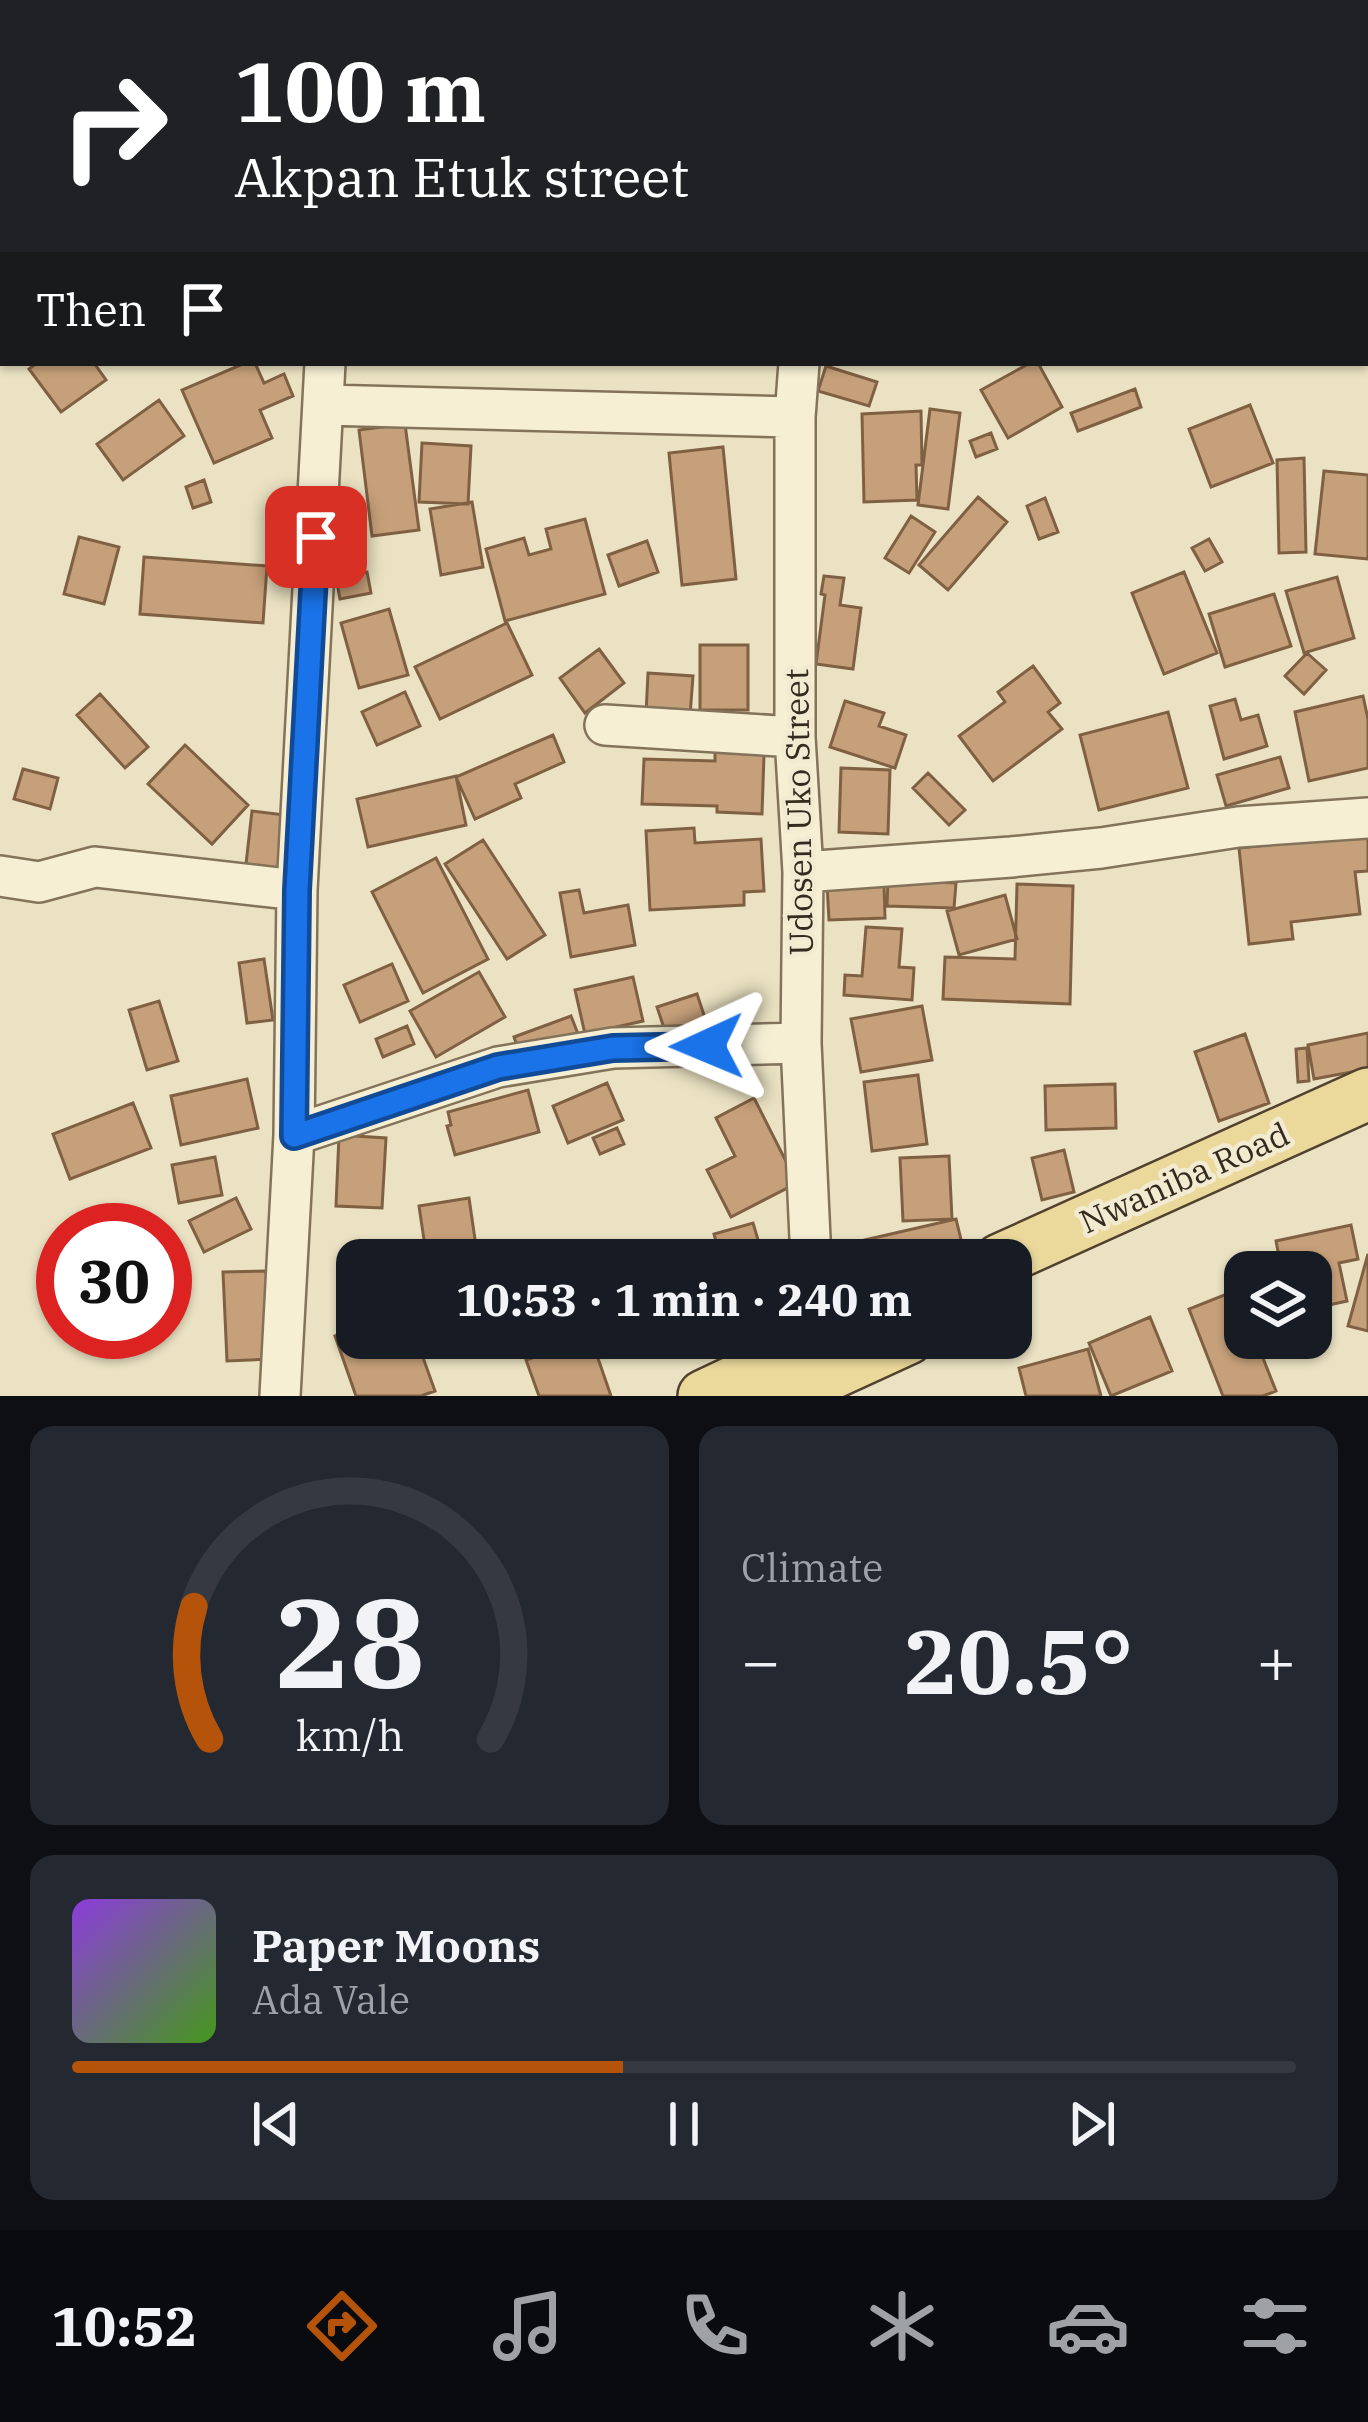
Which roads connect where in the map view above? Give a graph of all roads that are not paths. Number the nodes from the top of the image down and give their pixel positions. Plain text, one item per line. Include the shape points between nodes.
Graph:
1 (325, 366) edge
2 (799, 366) edge
3 (324, 405) junction
4 (795, 417) junction
5 (605, 724) dead end
6 (795, 737) junction
7 (1368, 818) edge
8 (803, 872) junction
9 (0, 876) edge
10 (297, 890) junction
11 (801, 1043) junction
12 (1368, 1094) edge
13 (1368, 1128) edge
14 (294, 1136) junction
15 (810, 1239) edge
16 (1032, 1246) edge
17 (1032, 1280) edge
18 (780, 1359) edge
19 (862, 1359) edge
20 (280, 1396) edge
21 (704, 1396) edge
22 (782, 1396) edge

1 - 3 street
2 - 4 street, Udosen Uko Street
3 - 4 street
3 - 10 street
4 - 6 street, Udosen Uko Street
5 - 6 street
6 - 8 street, Udosen Uko Street
7 - 8 street
8 - 11 street, Udosen Uko Street
9 - 10 street via 39,882 95,868
10 - 14 street
11 - 14 street via 613,1048 498,1067
11 - 15 street, Udosen Uko Street
12 - 16 main road, Nwaniba Road
13 - 17 main road
14 - 20 street
18 - 21 main road
19 - 22 main road

